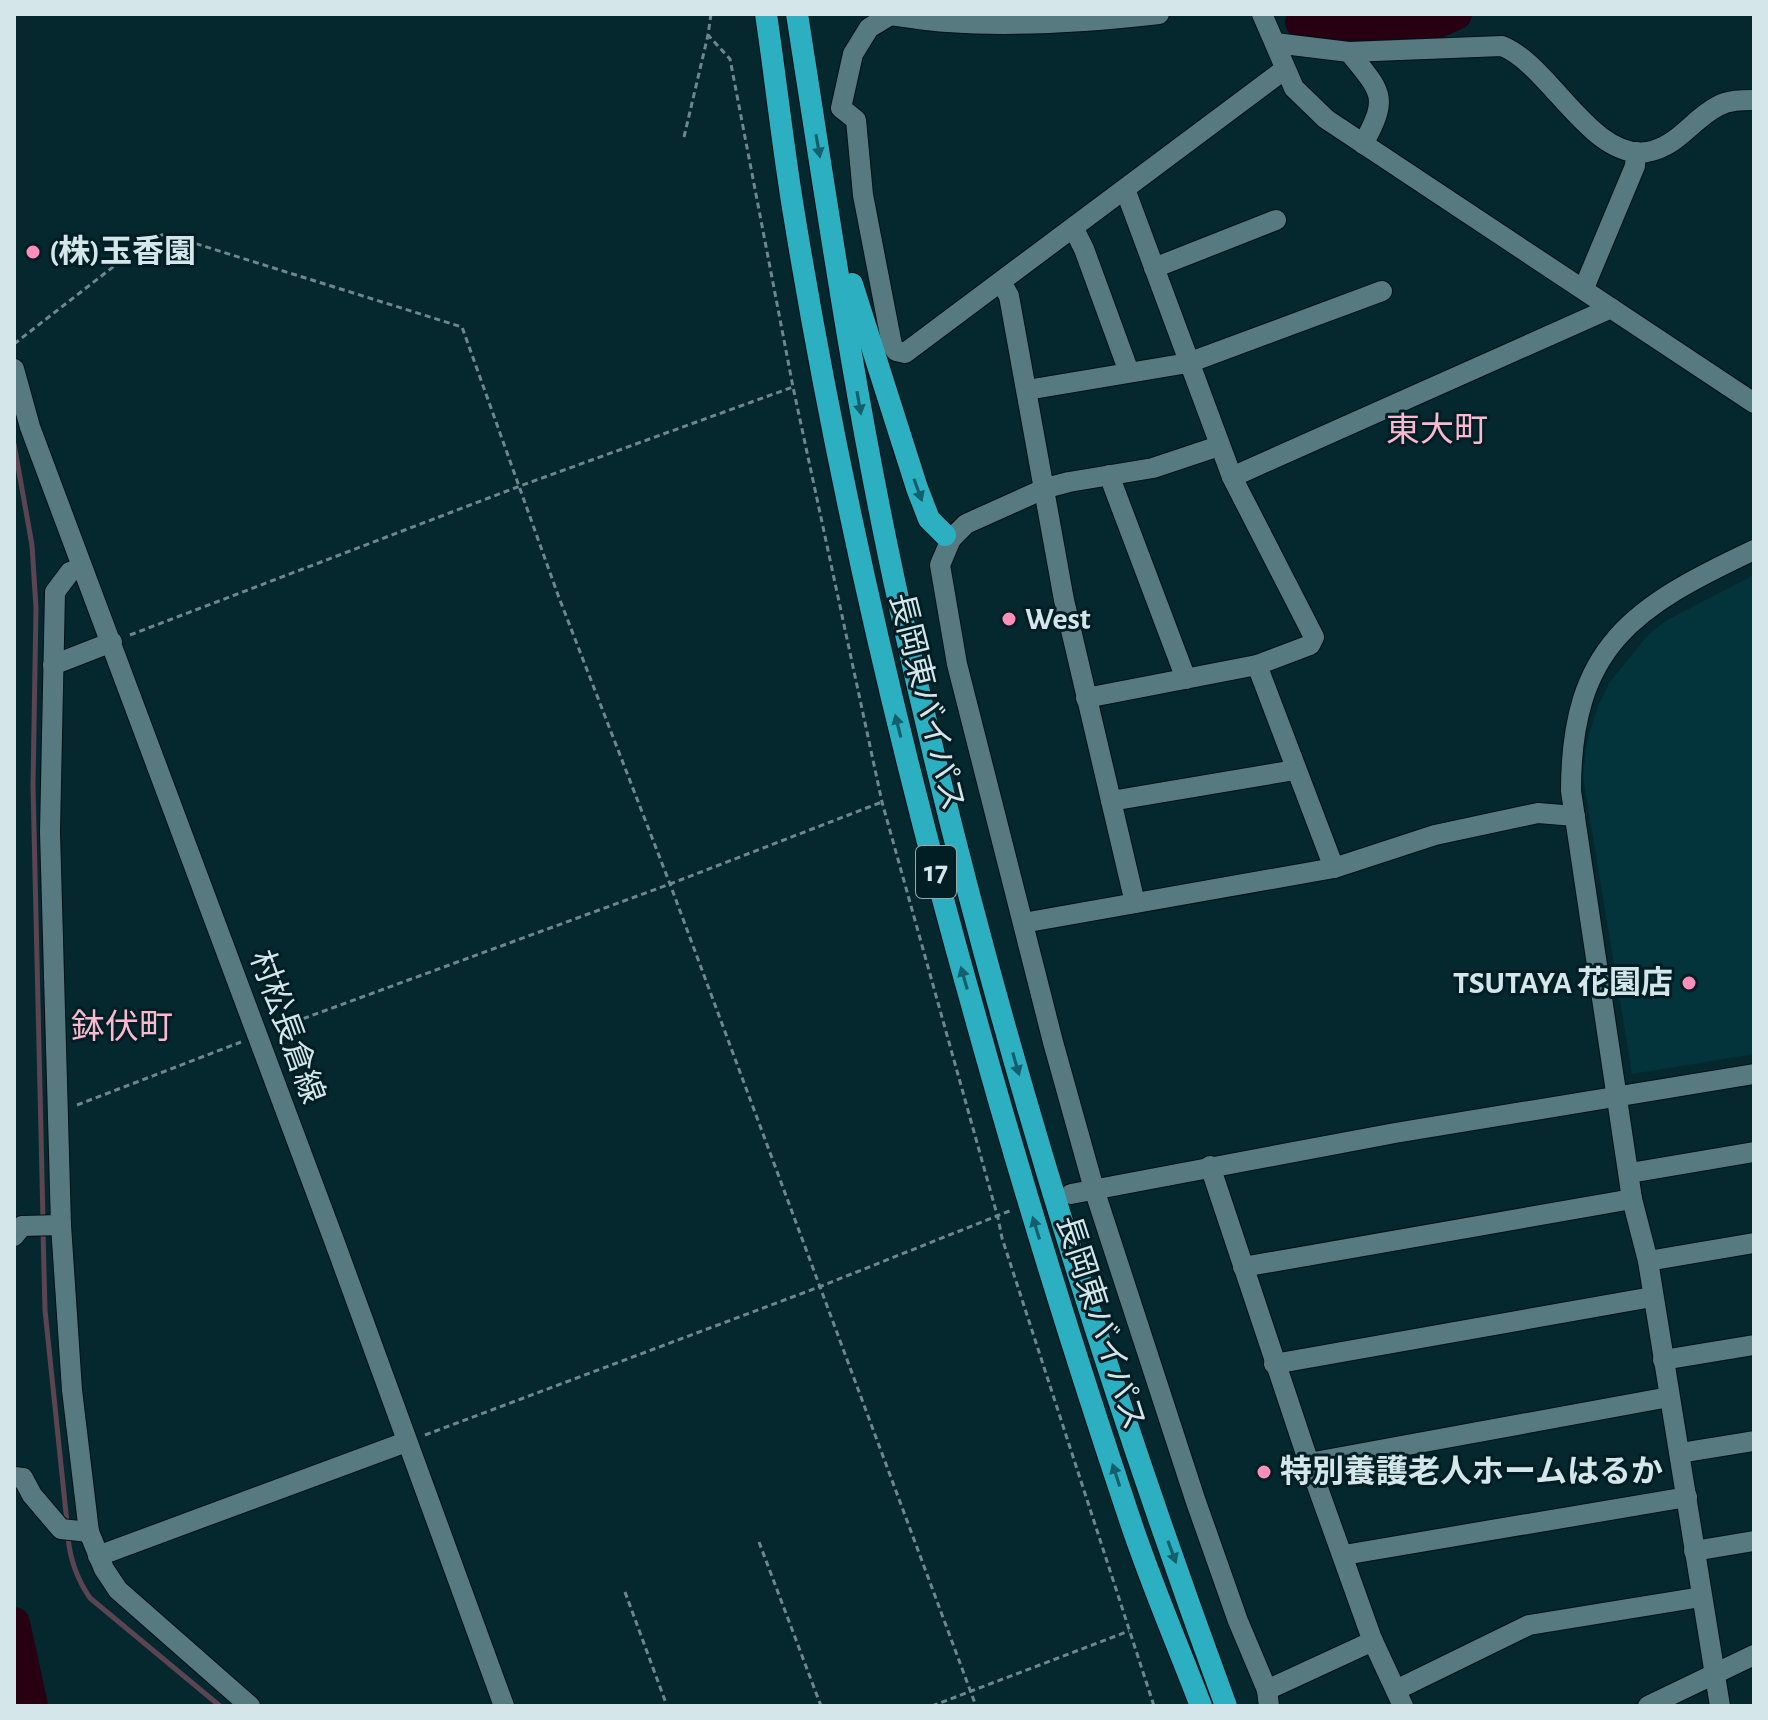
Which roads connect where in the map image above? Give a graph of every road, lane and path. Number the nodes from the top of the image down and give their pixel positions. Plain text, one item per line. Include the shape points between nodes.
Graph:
1 (711, 14) edge
2 (766, 14) edge
3 (797, 14) edge
4 (879, 14) edge
5 (893, 14) edge
6 (1159, 14) edge
7 (1262, 14) edge
8 (708, 35) junction
9 (1275, 43) junction
10 (1349, 52) junction
11 (1285, 69) junction
12 (809, 92) junction
13 (1754, 100) edge
14 (841, 108) junction
15 (684, 137) dead end
16 (1363, 144) junction
17 (1636, 152) junction
18 (1125, 189) junction
19 (828, 202) junction
20 (1276, 220) dead end
21 (1074, 229) junction
22 (1154, 268) junction
23 (1001, 282) junction
24 (1584, 288) junction
25 (1382, 291) dead end
26 (1611, 308) junction
27 (14, 344) edge
28 (1188, 363) junction
29 (14, 369) edge
30 (1129, 372) junction
31 (793, 387) junction
32 (1027, 390) junction
33 (1754, 403) edge
34 (1219, 446) junction
35 (1109, 475) junction
36 (1232, 477) junction
37 (520, 486) junction
38 (1046, 488) junction
39 (948, 537) junction
40 (1754, 550) edge
41 (82, 568) junction
42 (112, 642) junction
43 (53, 665) junction
44 (1257, 665) junction
45 (1186, 679) junction
46 (1086, 698) junction
47 (1295, 770) junction
48 (1111, 801) junction
49 (882, 802) junction
50 (1575, 816) junction
51 (1334, 868) junction
52 (670, 884) junction
53 (1135, 903) junction
54 (1023, 923) junction
55 (258, 1035) junction
56 (1754, 1074) edge
57 (1616, 1095) junction
58 (57, 1112) junction
59 (1754, 1152) edge
60 (1210, 1166) junction
61 (1630, 1173) junction
62 (1094, 1189) junction
63 (1071, 1194) dead end
64 (1632, 1199) junction
65 (1012, 1210) dead end
66 (998, 1218) junction
67 (49, 1226) junction
68 (14, 1236) edge
69 (1754, 1243) edge
70 (1648, 1261) junction
71 (1243, 1267) junction
72 (819, 1287) junction
73 (1652, 1297) junction
74 (1754, 1345) edge
75 (1663, 1360) junction
76 (1274, 1364) junction
77 (1669, 1397) junction
78 (1754, 1441) edge
79 (406, 1442) junction
80 (1680, 1453) junction
81 (1309, 1463) junction
82 (14, 1477) edge
83 (1687, 1497) junction
84 (1130, 1520) junction
85 (77, 1531) junction
86 (1754, 1541) edge
87 (759, 1542) dead end
88 (1694, 1551) junction
89 (1344, 1555) junction
90 (98, 1556) junction
91 (625, 1592) dead end
92 (1701, 1597) junction
93 (1129, 1631) junction
94 (1373, 1641) junction
95 (1754, 1655) edge
96 (1714, 1674) junction
97 (970, 1692) junction
98 (1268, 1698) edge
99 (1400, 1698) edge
100 (250, 1706) edge
101 (504, 1706) edge
102 (667, 1706) edge
103 (821, 1706) edge
104 (932, 1706) edge
105 (976, 1706) edge
106 (1154, 1706) edge
107 (1187, 1706) edge
108 (1201, 1706) edge
109 (1226, 1706) edge
110 (1648, 1706) edge
111 (1720, 1706) edge

1 - 8 path
84 -> 2 highway, 長岡東バイパス / 17 via 1010,1143 894,708 822,370
3 - 12 highway, 長岡東バイパス / 17
4 - 5 street
5 - 6 street via 992,24
5 - 14 street via 869,28 853,54
7 - 9 street
8 - 15 path
8 - 31 path via 730,59
9 - 10 street
9 - 11 street
10 - 16 street via 1380,97 1378,117
10 - 17 street via 1502,46 1524,58 1587,125 1614,145
11 - 16 street via 1311,107
11 - 18 street
12 - 14 street
12 -> 19 highway, 長岡東バイパス / 17
13 - 17 street via 1717,106 1678,140
14 - 23 street via 856,120 863,195 896,351 913,348
16 - 24 street
17 - 24 street via 1635,166
18 - 21 street
18 - 22 street
19 -> 39 highway via 917,488 929,519
19 -> 109 highway, 長岡東バイパス / 17 via 872,472 974,915 1093,1327
20 - 22 street
21 - 23 street
21 - 30 street
22 - 28 street
23 - 32 street via 1009,296
24 - 26 street
25 - 28 street
26 - 33 street
26 - 36 street
27 - 37 path via 149,239 165,234 462,327
28 - 30 street
28 - 34 street
29 - 41 street, 村松長倉線
30 - 32 street
31 - 37 path
31 - 49 path
32 - 38 street
34 - 35 street via 1153,468
34 - 36 street
35 - 38 street
35 - 45 street
36 - 44 street via 1314,637 1310,645
37 - 42 path
37 - 52 path
38 - 39 street
38 - 46 street
39 - 54 street via 940,565 942,586
40 - 50 street via 1654,603 1606,649 1590,680 1574,743
41 - 42 street, 村松長倉線
41 - 43 street via 70,572 55,592
42 - 43 street
42 - 55 street, 村松長倉線
43 - 58 street via 50,832
44 - 45 street
44 - 47 street
45 - 46 street
46 - 48 street
47 - 48 street
47 - 51 street
48 - 53 street
49 - 52 path
49 - 66 path
50 - 51 street via 1538,813 1449,831
50 - 57 street
51 - 53 street
52 - 55 path
52 - 72 path
53 - 54 street
54 - 62 street
55 - 58 path
55 - 79 street, 村松長倉線
56 - 57 street
57 - 60 street
57 - 61 street
58 - 67 street
59 - 61 street
60 - 62 street
60 - 71 street
61 - 64 street
62 - 63 street
62 - 98 street
64 - 70 street
64 - 71 street
65 - 66 path
66 - 72 path
66 - 93 path
67 - 68 street via 22,1226
67 - 85 street via 72,1390
69 - 70 street
70 - 73 street
71 - 76 street
72 - 79 path
72 - 97 path
73 - 75 street
73 - 76 street
74 - 75 street
75 - 77 street
76 - 81 street
77 - 80 street
77 - 81 street
78 - 80 street
79 - 90 street
79 - 101 street, 村松長倉線
80 - 83 street
81 - 89 street
82 - 85 street via 23,1478 32,1495
83 - 88 street
83 - 89 street
84 - 107 highway
84 - 108 highway, 長岡東バイパス / 17
85 - 90 street
86 - 88 street
87 - 103 path
88 - 92 street
89 - 94 street
90 - 100 street via 118,1590
91 - 102 path
92 - 96 street
92 - 99 street via 1529,1625
93 - 97 path
93 - 106 path
94 - 98 street
94 - 99 street
95 - 96 street
96 - 110 street
96 - 111 street
97 - 104 path
97 - 105 path

